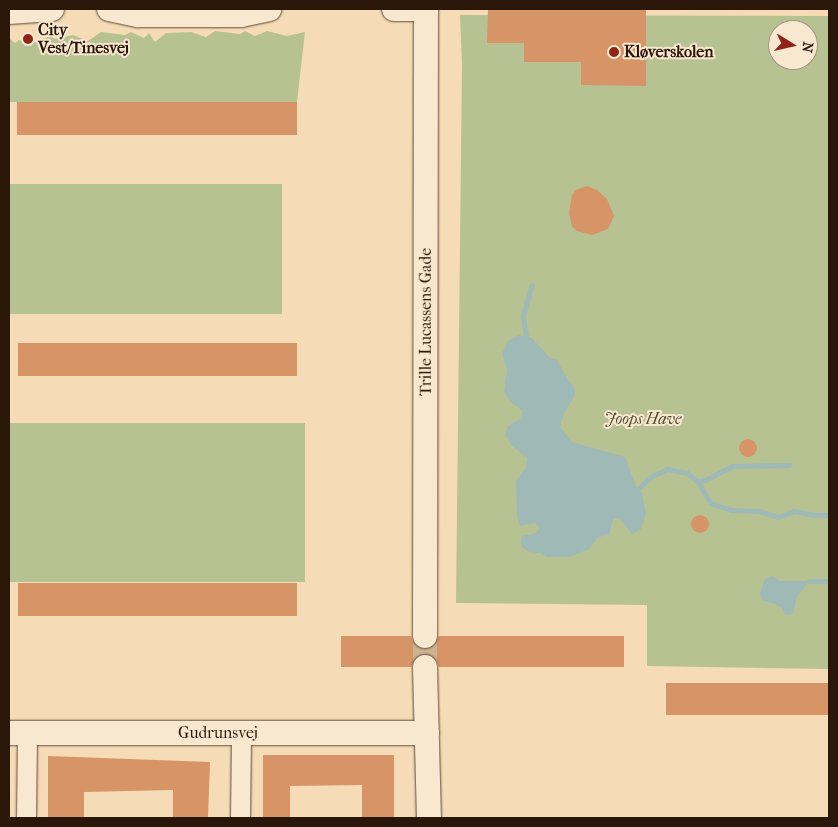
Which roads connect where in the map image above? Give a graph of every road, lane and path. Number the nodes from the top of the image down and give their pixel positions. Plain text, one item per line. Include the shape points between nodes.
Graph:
1 (109, 9) edge
2 (269, 9) edge
3 (394, 9) edge
4 (426, 9) edge
5 (425, 636) tunnel mouth
6 (425, 667) tunnel mouth
7 (18, 733) edge
8 (241, 733) junction
9 (427, 733) junction
10 (26, 818) edge
11 (240, 818) edge
12 (429, 818) edge

1 - 2 street via 138,15 232,15
3 - 4 street
4 - 5 street, Trille Lucassens Gade
6 - 9 street
7 - 8 street, Gudrunsvej
7 - 10 street
8 - 9 street, Gudrunsvej
8 - 11 street
9 - 12 street

